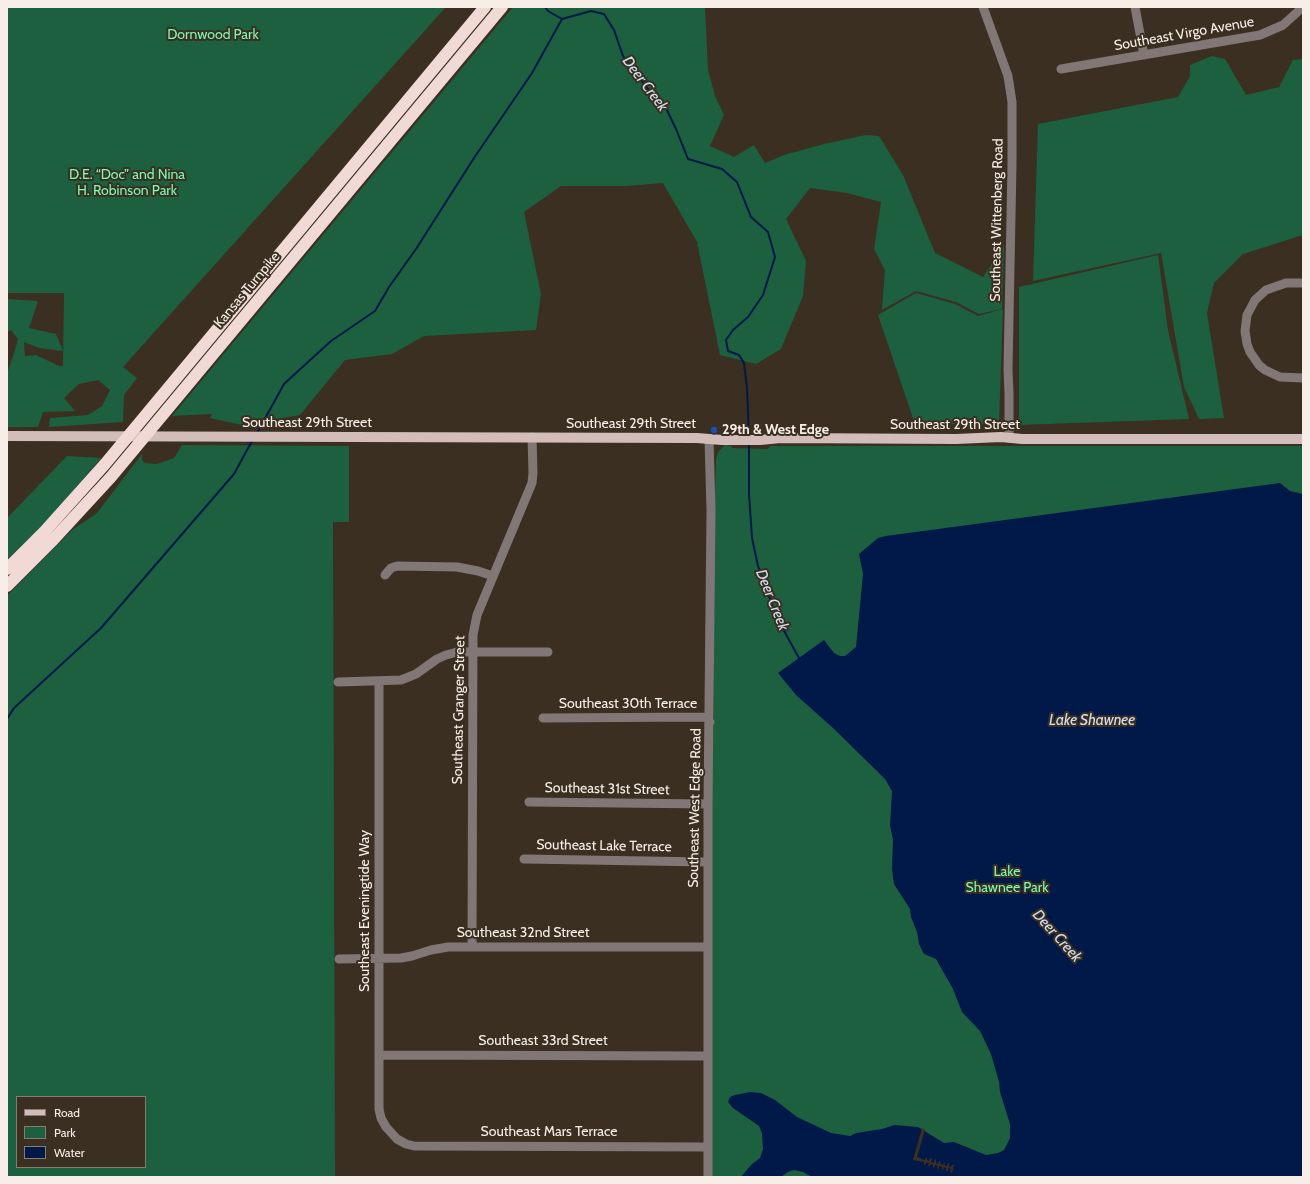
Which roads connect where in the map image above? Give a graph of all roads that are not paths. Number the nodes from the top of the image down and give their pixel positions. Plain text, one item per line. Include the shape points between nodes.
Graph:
1 (485, 7) edge
2 (502, 7) edge
3 (983, 7) edge
4 (1135, 7) edge
5 (1303, 7) edge
6 (1144, 55) junction
7 (1062, 69) dead end
8 (1303, 283) edge
9 (1303, 378) edge
10 (7, 436) edge
11 (532, 437) junction
12 (1009, 438) junction
13 (709, 439) junction
14 (1303, 440) edge
15 (7, 568) edge
16 (385, 575) dead end
17 (493, 576) junction
18 (7, 586) edge
19 (472, 651) junction
20 (548, 652) dead end
21 (379, 681) junction
22 (338, 682) dead end
23 (543, 718) dead end
24 (710, 722) junction
25 (529, 802) dead end
26 (708, 804) junction
27 (524, 859) dead end
28 (708, 862) junction
29 (472, 947) junction
30 (708, 947) junction
31 (339, 959) dead end
32 (379, 959) junction
33 (379, 1055) junction
34 (708, 1056) junction
35 (394, 1136) joint
36 (707, 1147) junction
37 (708, 1177) edge

1 - 15 highway, Kansas Turnpike via 105,464
2 - 18 highway, Kansas Turnpike via 116,471
3 - 12 street, Southeast Wittenberg Road via 1008,76 1012,102
4 - 6 street
5 - 6 street, Southeast Virgo Avenue via 1283,25 1260,35
6 - 7 street, Southeast Virgo Avenue
8 - 9 street via 1286,283 1266,290 1255,300 1247,315 1245,331 1250,352 1265,370 1280,377
10 - 11 main road, Southeast 29th Street
11 - 13 main road, Southeast 29th Street
11 - 17 street, Southeast Granger Street via 532,483
12 - 13 main road, Southeast 29th Street
12 - 14 main road, Southeast 29th Street
13 - 24 street, Southeast West Edge Road
16 - 17 street via 397,566 457,567
17 - 19 street, Southeast Granger Street via 477,614 472,635
19 - 20 street
19 - 21 street via 446,655 409,678
19 - 29 street, Southeast Granger Street
21 - 22 street
21 - 32 street, Southeast Eveningtide Way
23 - 24 street, Southeast 30th Terrace via 706,718
24 - 26 street, Southeast West Edge Road
25 - 26 street, Southeast 31st Street
26 - 28 street, Southeast West Edge Road
27 - 28 street, Southeast Lake Terrace
28 - 30 street, Southeast West Edge Road
29 - 30 street, Southeast 32nd Street
29 - 32 street, Southeast 32nd Street via 441,948 401,958
30 - 34 street, Southeast West Edge Road
31 - 32 street, Southeast 32nd Street
32 - 33 street, Southeast Eveningtide Way
33 - 34 street, Southeast 33rd Street
33 - 35 street, Southeast Eveningtide Way via 380,1114 386,1128
34 - 36 street, Southeast West Edge Road
35 - 36 street, Southeast Mars Terrace via 401,1142 414,1146
36 - 37 street, Southeast West Edge Road

